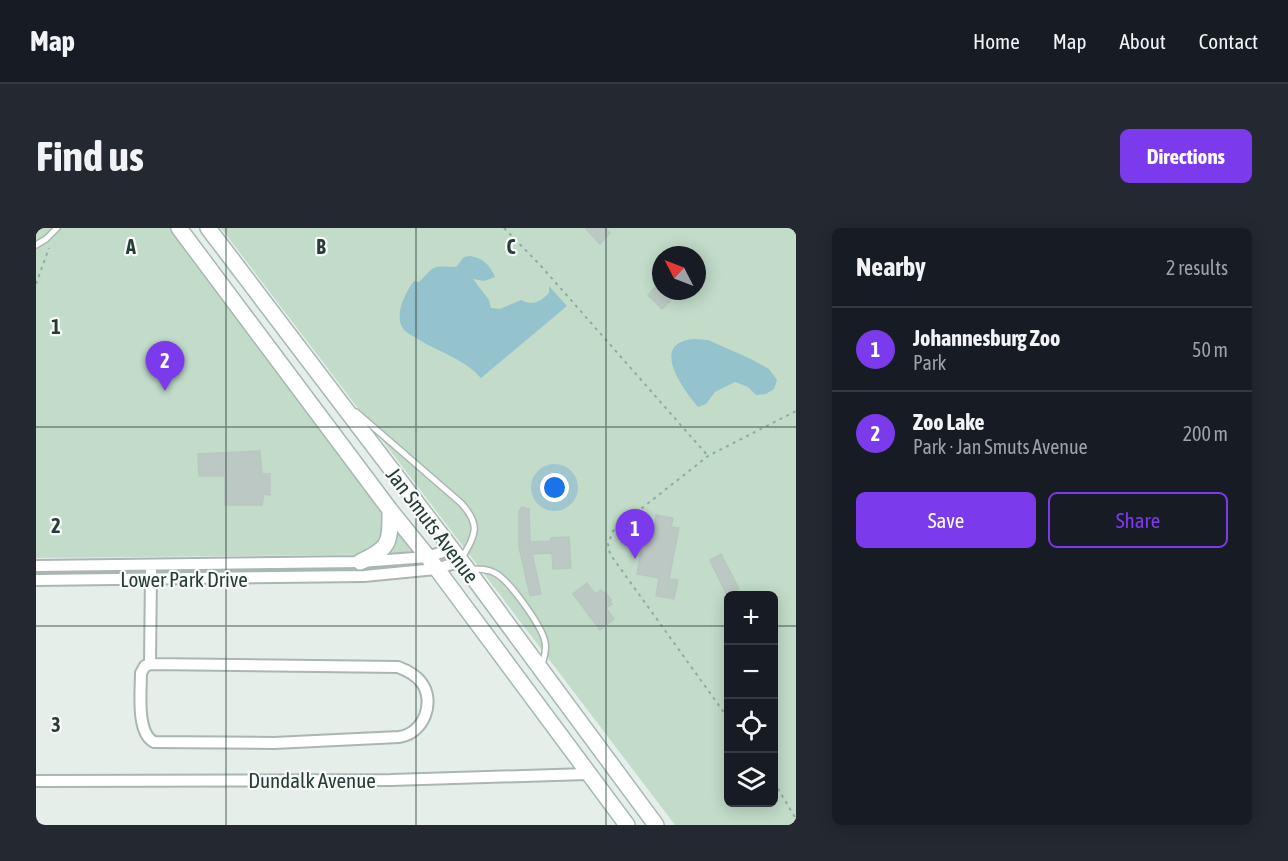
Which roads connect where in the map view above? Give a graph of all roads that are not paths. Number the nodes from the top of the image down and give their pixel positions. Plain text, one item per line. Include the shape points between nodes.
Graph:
1 (179, 228) edge
2 (208, 228) edge
3 (55, 230) edge
4 (36, 245) edge
5 (334, 394) junction
6 (390, 510) junction
7 (459, 560) junction
8 (331, 562) junction
9 (360, 562) junction
10 (432, 563) junction
11 (151, 564) junction
12 (36, 566) edge
13 (332, 577) junction
14 (150, 578) junction
15 (36, 580) edge
16 (150, 664) junction
17 (541, 670) junction
18 (587, 774) junction
19 (36, 781) edge
20 (627, 825) edge
21 (656, 825) edge

1 - 6 main road, Jan Smuts Avenue
2 - 5 main road, Jan Smuts Avenue
3 - 4 lane
5 - 7 main road, Jan Smuts Avenue
5 - 7 lane via 472,514 475,532
6 - 9 main road via 387,544 379,553
6 - 10 main road, Jan Smuts Avenue
7 - 10 street, Lower Park Drive
7 - 10 street, Lower Park Drive
7 - 17 main road, Jan Smuts Avenue
7 - 17 lane via 504,579 538,623 546,651
8 - 9 street, Lower Park Drive
8 - 11 street, Lower Park Drive
8 - 13 street
9 - 10 street, Lower Park Drive
10 - 13 street, Lower Park Drive
10 - 18 main road, Jan Smuts Avenue
11 - 12 street, Lower Park Drive
11 - 14 street
13 - 14 street, Lower Park Drive
14 - 15 street, Lower Park Drive
14 - 16 street
16 - 16 street via 141,672 142,723 144,734 154,742 274,743 399,737 415,729 426,715 422,683 398,666
17 - 21 main road, Jan Smuts Avenue
18 - 19 street, Dundalk Avenue via 391,780
18 - 20 main road, Jan Smuts Avenue

